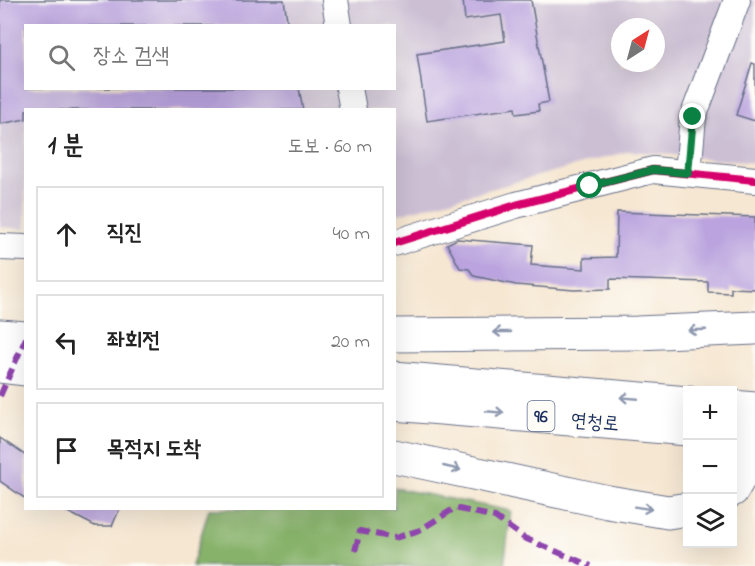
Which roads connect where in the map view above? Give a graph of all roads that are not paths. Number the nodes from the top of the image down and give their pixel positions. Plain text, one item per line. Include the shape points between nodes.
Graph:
1 (335, 0) edge
2 (737, 0) edge
3 (339, 24) edge
4 (349, 90) edge
5 (353, 108) edge
6 (688, 173) junction
7 (755, 180) edge
8 (396, 242) edge
9 (0, 247) edge
10 (24, 248) edge
11 (755, 328) edge
12 (396, 334) edge
13 (0, 336) edge
14 (24, 338) edge
15 (0, 366) edge
16 (24, 369) edge
17 (396, 378) edge
18 (683, 403) edge
19 (396, 404) edge
20 (739, 414) edge
21 (683, 429) edge
22 (755, 435) edge
23 (396, 456) edge
24 (683, 510) edge

1 - 3 street
2 - 6 street via 693,117
4 - 5 street
6 - 7 street
6 - 8 street via 653,170 516,205
9 - 10 street
11 -> 12 highway via 638,333
13 - 14 highway
15 - 16 highway
18 -> 17 highway, 연청로 / 96
19 -> 21 highway, 연청로 / 96
20 - 22 highway
23 -> 24 highway via 608,502 668,512

